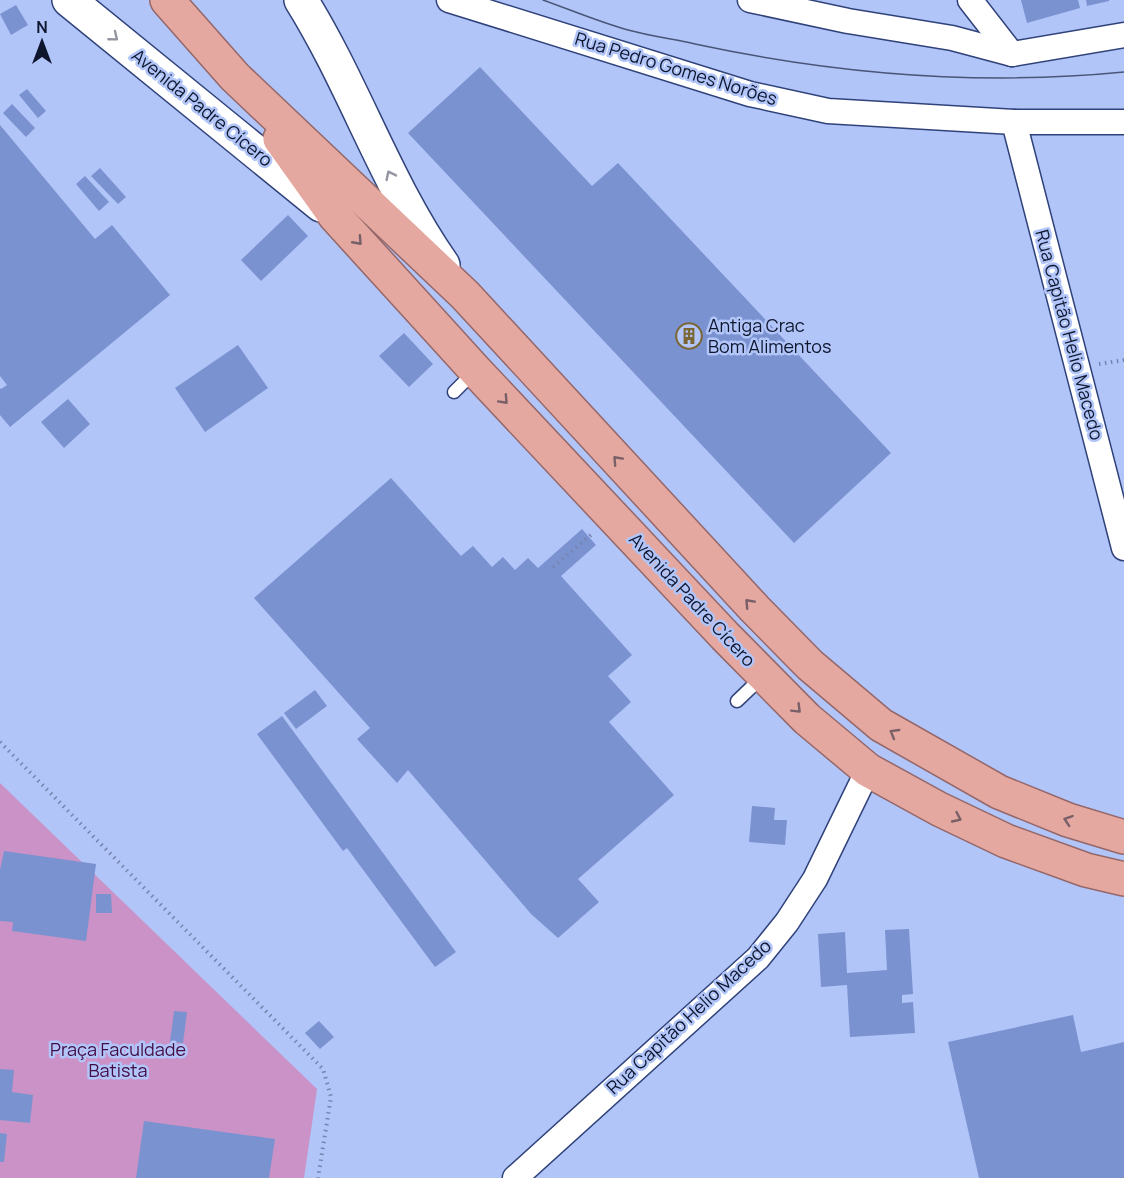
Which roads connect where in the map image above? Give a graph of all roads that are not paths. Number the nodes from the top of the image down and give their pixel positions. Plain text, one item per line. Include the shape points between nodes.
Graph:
1 (69, 0) edge
2 (167, 0) edge
3 (301, 0) edge
4 (449, 0) edge
5 (750, 0) edge
6 (970, 0) edge
7 (1124, 35) edge
8 (1012, 54) junction
9 (235, 77) junction
10 (1014, 122) junction
11 (1124, 122) edge
12 (335, 216) junction
13 (465, 296) junction
14 (1124, 548) edge
15 (763, 676) junction
16 (737, 701) dead end
17 (868, 770) junction
18 (1124, 837) edge
19 (1124, 879) edge
20 (515, 1178) edge

1 -> 12 main road, Avenida Padre Cícero
2 - 9 highway, Avenida Padre Cícero
13 -> 3 main road, Avenida Padre Cícero via 393,183 323,37
4 - 10 street, Rua Pedro Gomes Norões via 750,94 828,111
5 - 8 street via 952,38
6 - 8 street
7 - 8 street
9 - 12 highway, Avenida Padre Cícero
9 - 13 highway, Avenida Padre Cícero
10 - 11 street, Rua Pedro Gomes Norões
10 - 14 street, Rua Capitão Helio Macedo
12 -> 15 highway, Avenida Padre Cícero via 465,381
18 -> 13 highway, Avenida Padre Cícero via 999,792 881,725 810,665 755,609
15 - 16 lane
15 -> 17 highway, Avenida Padre Cícero
17 -> 19 highway, Avenida Padre Cícero via 939,810 1006,841 1086,870
17 - 20 street, Rua Capitão Helio Macedo via 815,879 758,958

